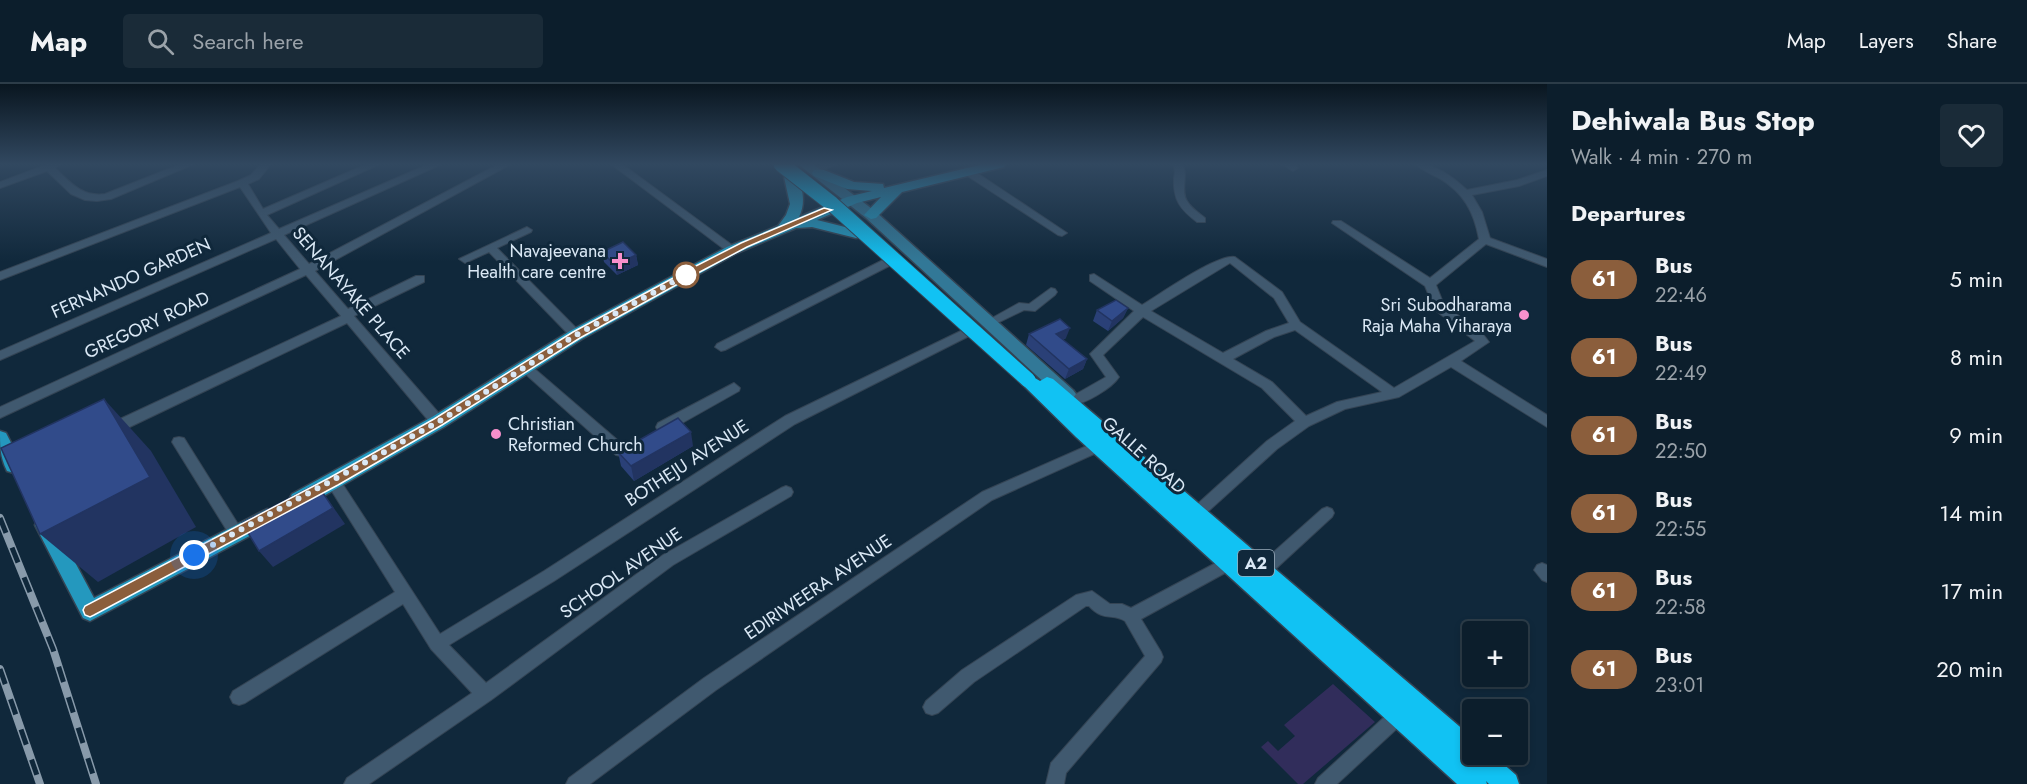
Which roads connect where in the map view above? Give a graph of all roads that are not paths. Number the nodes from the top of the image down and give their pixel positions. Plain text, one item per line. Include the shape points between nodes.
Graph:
1 (82, 197) edge
2 (108, 197) edge
3 (206, 197) edge
4 (250, 197) edge
5 (301, 197) edge
6 (362, 197) edge
7 (445, 197) edge
8 (660, 197) edge
9 (797, 197) edge
10 (816, 197) edge
11 (823, 197) edge
12 (837, 197) edge
13 (848, 197) edge
14 (864, 197) edge
15 (890, 197) edge
16 (1007, 197) edge
17 (1179, 197) edge
18 (1468, 197) edge
19 (852, 200) junction
20 (828, 210) junction
21 (261, 214) junction
22 (871, 215) junction
23 (1201, 220) dead end
24 (1337, 223) dead end
25 (784, 227) junction
26 (527, 230) dead end
27 (1062, 233) dead end
28 (277, 234) junction
29 (856, 234) junction
30 (1485, 240) junction
31 (900, 242) junction
32 (491, 248) junction
33 (732, 250) junction
34 (881, 256) junction
35 (465, 259) dead end
36 (1547, 263) edge
37 (309, 269) junction
38 (0, 276) edge
39 (1094, 278) dead end
40 (420, 279) dead end
41 (1430, 284) junction
42 (1051, 292) dead end
43 (1142, 311) junction
44 (347, 316) junction
45 (989, 323) junction
46 (1296, 325) junction
47 (967, 332) junction
48 (576, 335) junction
49 (721, 347) dead end
50 (0, 356) edge
51 (1223, 359) junction
52 (1450, 360) junction
53 (525, 367) junction
54 (1033, 377) junction
55 (734, 387) dead end
56 (1394, 394) junction
57 (1074, 401) junction
58 (0, 413) edge
59 (438, 422) junction
60 (1304, 422) junction
61 (1547, 422) edge
62 (1092, 434) junction
63 (100, 435) edge
64 (0, 438) edge
65 (179, 442) dead end
66 (23, 475) edge
67 (333, 481) junction
68 (786, 492) dead end
69 (34, 505) edge
70 (1198, 512) junction
71 (1327, 513) dead end
72 (236, 533) junction
73 (1229, 563) junction
74 (1264, 570) junction
75 (405, 594) junction
76 (1131, 616) junction
77 (437, 644) junction
78 (484, 694) junction
79 (239, 697) dead end
80 (932, 707) dead end
81 (1398, 716) junction
82 (1462, 744) edge
83 (1485, 765) edge
84 (353, 784) edge
85 (575, 784) edge
86 (1055, 784) edge
87 (1324, 784) edge
88 (1475, 784) edge
89 (1507, 784) edge

1 - 2 street
3 - 38 street
4 - 21 street, SENANAYAKE PLACE
5 - 21 street
6 - 28 street, FERNANDO GARDEN
7 - 37 street, GREGORY ROAD
8 - 33 street
9 - 25 main road via 794,215
10 - 20 main road
11 - 54 highway, GALLE ROAD / A2, bridge
12 - 54 highway, GALLE ROAD / A2
13 - 19 main road
14 - 19 main road
15 - 22 main road
16 - 27 street
17 - 23 street via 1182,206
18 - 30 street via 1483,224
19 - 20 main road
19 - 22 main road
20 - 25 main road
20 - 29 main road
21 - 28 street, SENANAYAKE PLACE
22 - 31 main road
24 - 41 street
25 - 29 main road via 812,223
25 - 33 main road
26 - 32 street
28 - 37 street, SENANAYAKE PLACE
28 - 50 street, FERNANDO GARDEN
29 - 34 main road
30 - 36 street
30 - 41 street
31 - 34 main road via 884,243
31 - 45 main road
32 - 35 street
32 - 48 street
33 - 48 main road
34 - 47 main road
34 - 49 street
37 - 44 street, SENANAYAKE PLACE
37 - 58 street, GREGORY ROAD
39 - 43 street
40 - 44 street
41 - 52 street via 1439,307 1483,342
42 - 45 street via 1031,308 1023,306
43 - 46 street via 1230,259 1278,295
43 - 51 street
43 - 57 street via 1096,354 1113,377
44 - 59 street, SENANAYAKE PLACE
44 - 63 street
45 - 57 main road
46 - 51 street
46 - 56 street
47 - 62 main road
47 - 77 street, BOTHEJU AVENUE via 790,420
48 - 53 main road
51 - 60 street via 1267,385
52 - 56 street
52 - 61 street
53 - 55 street via 621,451
53 - 59 main road
54 - 62 highway, GALLE ROAD / A2
56 - 60 street via 1342,405
57 - 62 main road
59 - 67 main road
60 - 70 street via 1272,445
62 - 70 highway, GALLE ROAD / A2
62 - 73 highway, GALLE ROAD / A2
62 - 85 street, EDIRIWEERA AVENUE via 987,496 710,684
64 - 66 main road
65 - 72 street
67 - 72 main road
67 - 75 street
68 - 78 street, SCHOOL AVENUE via 668,560
69 - 72 main road via 90,610
70 - 74 highway, GALLE ROAD / A2
71 - 74 street
73 - 76 street
73 - 81 highway, GALLE ROAD / A2
74 - 82 highway, GALLE ROAD / A2
75 - 77 street
75 - 79 street
76 - 80 street via 1122,611 1103,610 1092,598 1082,600 968,676
76 - 86 street via 1155,657 1057,769
77 - 78 street
78 - 84 street, SCHOOL AVENUE
81 - 87 street
81 - 88 highway, GALLE ROAD / A2
83 - 89 highway, GALLE ROAD / A2

